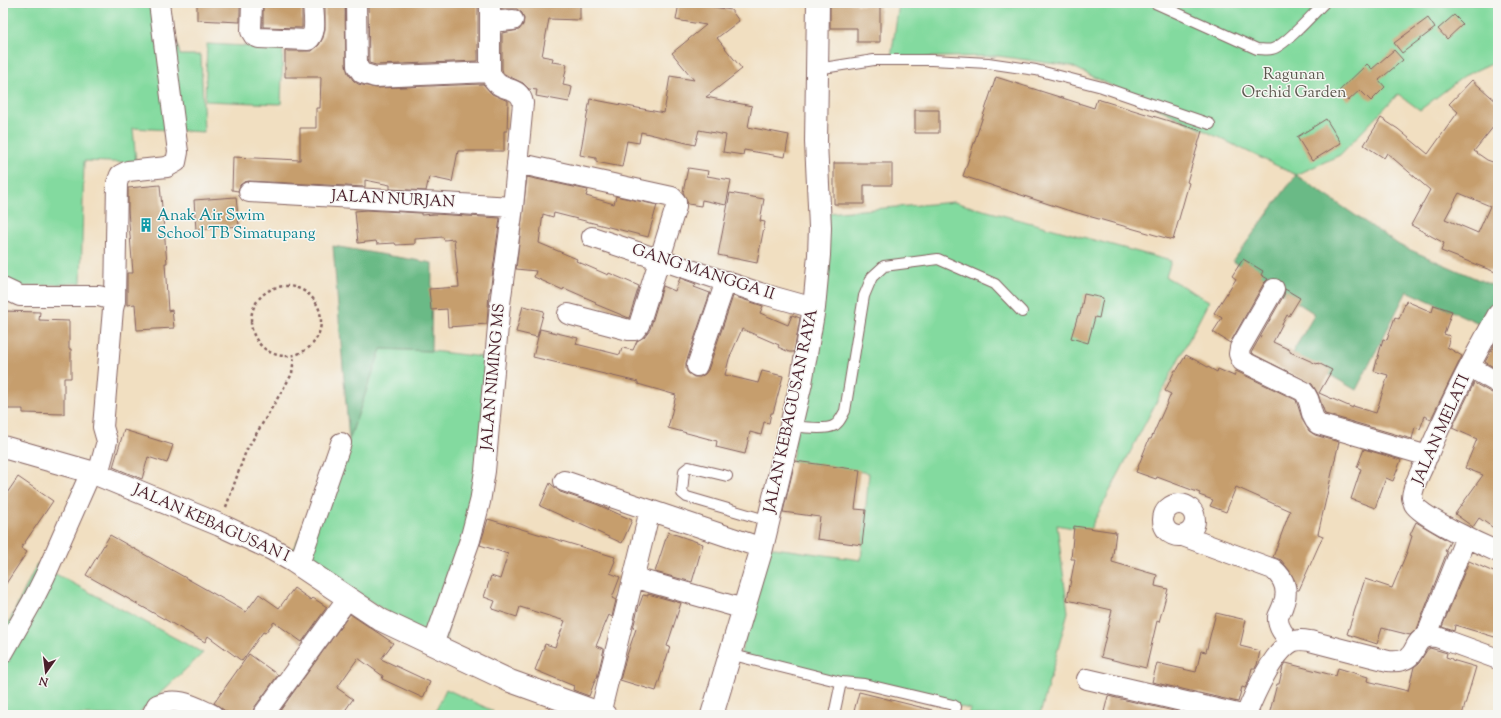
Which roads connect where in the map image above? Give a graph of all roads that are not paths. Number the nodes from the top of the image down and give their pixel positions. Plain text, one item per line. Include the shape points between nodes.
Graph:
1 (159, 3) edge
2 (252, 3) edge
3 (313, 3) edge
4 (356, 3) edge
5 (815, 3) edge
6 (1155, 3) edge
7 (1324, 3) edge
8 (490, 12) edge
9 (513, 20) dead end
10 (817, 68) junction
11 (490, 72) junction
12 (1210, 124) dead end
13 (517, 163) junction
14 (249, 192) dead end
15 (513, 207) junction
16 (592, 237) dead end
17 (660, 259) junction
18 (726, 281) junction
19 (3, 288) edge
20 (1274, 289) dead end
21 (115, 301) junction
22 (814, 308) junction
23 (1022, 312) dead end
24 (568, 314) dead end
25 (1498, 314) edge
26 (697, 366) dead end
27 (1470, 367) junction
28 (1498, 384) edge
29 (791, 426) junction
30 (341, 443) dead end
31 (3, 447) edge
32 (1428, 456) junction
33 (94, 473) junction
34 (727, 476) dead end
35 (564, 481) dead end
36 (650, 510) junction
37 (769, 521) junction
38 (1183, 536) dead end
39 (1466, 537) junction
40 (762, 548) junction
41 (1498, 552) edge
42 (299, 564) junction
43 (635, 578) junction
44 (348, 598) junction
45 (744, 609) junction
46 (1426, 637) junction
47 (1291, 642) junction
48 (433, 645) junction
49 (3, 653) edge
50 (731, 653) junction
51 (1498, 659) edge
52 (1086, 679) dead end
53 (841, 682) junction
54 (602, 714) edge
55 (152, 715) edge
56 (212, 715) edge
57 (263, 715) edge
58 (712, 715) edge
59 (834, 715) edge
60 (954, 715) edge
61 (1242, 715) edge
62 (1246, 715) edge

1 - 21 street via 178,152 176,162 167,166 128,171 120,175 116,183
2 - 3 street via 251,31 254,36 308,40 314,30
4 - 11 street via 357,66 362,73 375,77
5 - 10 main road, JALAN KEBAGUSAN RAYA
6 - 7 lane via 1257,49 1271,50 1295,32
8 - 9 street
8 - 11 street
10 - 12 lane via 874,60 988,63 1036,70 1102,87
10 - 22 main road, JALAN KEBAGUSAN RAYA via 816,142 820,227
11 - 13 street, JALAN NIMING MS via 499,86 518,92 522,96
13 - 15 street, JALAN NIMING MS
13 - 17 street via 675,199 676,207
14 - 15 street, JALAN NURJAN
15 - 48 street, JALAN NIMING MS via 500,304 489,439 480,502 470,540
16 - 17 street, GANG MANGGA II
17 - 18 street, GANG MANGGA II
17 - 24 street via 639,326 635,330
18 - 22 street, GANG MANGGA II
18 - 26 street
19 - 21 street via 20,296 99,296
20 - 32 street via 1240,348 1242,361 1308,396 1313,419 1318,424
21 - 33 street via 103,427 108,441
22 - 29 main road, JALAN KEBAGUSAN RAYA
23 - 29 lane via 996,284 938,259 884,266 872,277 864,296 844,410 839,421 834,426
25 - 27 street, JALAN MELATI
27 - 28 street
27 - 32 street, JALAN MELATI
29 - 37 main road, JALAN KEBAGUSAN RAYA
30 - 42 street
31 - 33 main road, JALAN KEBAGUSAN I
32 - 39 street, JALAN MELATI via 1415,488 1412,499 1414,504 1419,511
33 - 42 main road, JALAN KEBAGUSAN I via 220,525
33 - 49 street via 42,583
34 - 37 lane via 690,467 684,471 682,493 687,497
35 - 36 street
36 - 40 street
36 - 43 street
37 - 40 main road, JALAN KEBAGUSAN RAYA
38 - 47 street via 1277,572 1283,579 1286,592 1278,618 1281,628
39 - 41 street, JALAN MELATI
39 - 46 street
40 - 45 main road, JALAN KEBAGUSAN RAYA
42 - 44 main road, JALAN KEBAGUSAN I
43 - 45 street
43 - 54 street
44 - 48 main road, JALAN KEBAGUSAN I via 381,620
44 - 57 street
45 - 50 main road, JALAN KEBAGUSAN RAYA
46 - 47 street via 1409,657 1397,662 1310,640 1299,639
46 - 51 street via 1437,637
47 - 62 street via 1273,662
48 - 54 main road, JALAN KEBAGUSAN I via 510,681
50 - 53 lane
50 - 58 main road, JALAN KEBAGUSAN RAYA
52 - 61 street
53 - 59 lane
53 - 60 lane via 864,684 953,704 956,707
55 - 56 street via 157,705 173,701 186,703

